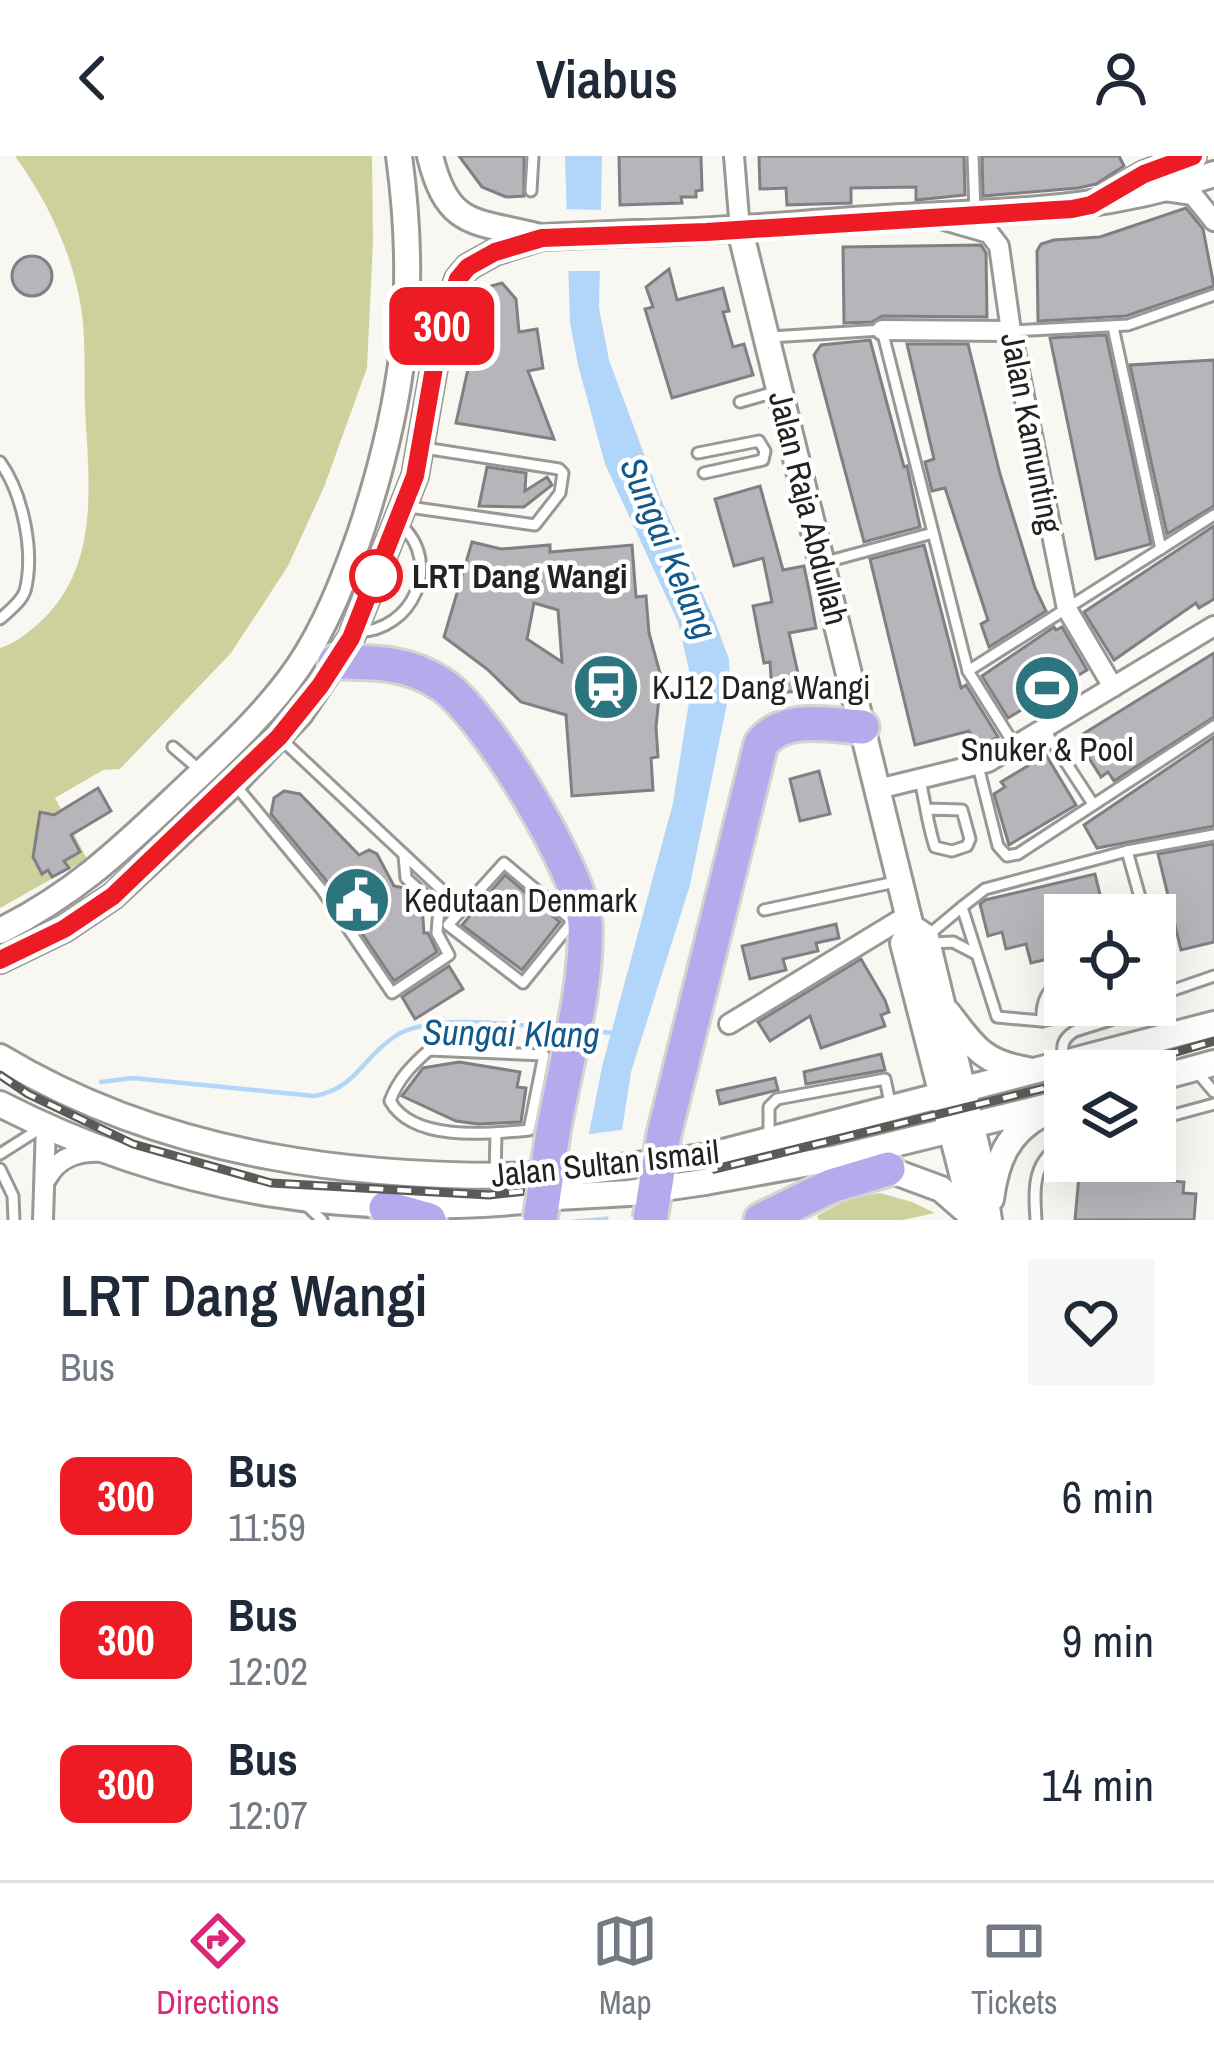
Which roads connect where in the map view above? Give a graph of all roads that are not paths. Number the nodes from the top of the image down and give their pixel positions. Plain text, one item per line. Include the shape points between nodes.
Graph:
1 (399, 156) edge
2 (430, 156) edge
3 (532, 156) edge
4 (734, 156) edge
5 (973, 156) edge
6 (1192, 156) edge
7 (1214, 174) edge
8 (531, 191) dead end
9 (1164, 191) junction
10 (1091, 205) junction
11 (975, 215) junction
12 (927, 216) junction
13 (1214, 220) edge
14 (740, 230) junction
15 (542, 238) junction
16 (1214, 295) edge
17 (1113, 327) junction
18 (882, 330) junction
19 (1012, 331) junction
20 (767, 337) junction
21 (780, 391) junction
22 (740, 402) dead end
23 (793, 443) junction
24 (421, 448) junction
25 (765, 451) junction
26 (698, 453) dead end
27 (0, 462) edge
28 (704, 472) dead end
29 (400, 513) junction
30 (1214, 515) edge
31 (934, 532) junction
32 (1161, 549) junction
33 (822, 563) junction
34 (1066, 609) junction
35 (0, 619) edge
36 (1214, 626) edge
37 (353, 632) junction
38 (335, 662) junction
39 (968, 670) junction
40 (1113, 687) junction
41 (1214, 726) edge
42 (862, 727) junction
43 (1044, 728) junction
44 (279, 737) junction
45 (1015, 746) junction
46 (173, 747) dead end
47 (978, 766) junction
48 (202, 772) junction
49 (920, 780) junction
50 (233, 783) junction
51 (878, 789) junction
52 (1093, 804) junction
53 (926, 809) junction
54 (1214, 835) edge
55 (1127, 851) junction
56 (404, 855) junction
57 (1007, 856) junction
58 (900, 881) junction
59 (1005, 883) junction
60 (1138, 894) edge
61 (962, 907) junction
62 (461, 908) junction
63 (764, 910) dead end
64 (0, 931) edge
65 (918, 931) junction
66 (976, 953) junction
67 (0, 960) edge
68 (1214, 976) edge
69 (1176, 989) edge
70 (1044, 1000) edge
71 (942, 1006) junction
72 (1042, 1021) joint
73 (729, 1024) dead end
74 (1214, 1024) edge
75 (1096, 1026) edge
76 (1061, 1050) edge
77 (1121, 1050) edge
78 (0, 1057) edge
79 (1204, 1066) edge
80 (1044, 1070) edge
81 (1036, 1072) junction
82 (1214, 1092) edge
83 (951, 1093) junction
84 (0, 1104) edge
85 (1214, 1104) edge
86 (891, 1107) junction
87 (1044, 1107) edge
88 (1176, 1114) edge
89 (1044, 1115) edge
90 (46, 1125) junction
91 (961, 1128) junction
92 (496, 1133) junction
93 (769, 1140) junction
94 (112, 1153) junction
95 (0, 1154) edge
96 (852, 1154) junction
97 (1044, 1158) edge
98 (0, 1169) edge
99 (704, 1169) junction
100 (888, 1169) junction
101 (495, 1177) junction
102 (44, 1183) junction
103 (831, 1186) junction
104 (550, 1198) edge
105 (302, 1201) junction
106 (379, 1214) edge
107 (981, 1218) edge
108 (14, 1220) edge
109 (43, 1220) edge
110 (322, 1220) edge
111 (429, 1220) edge
112 (650, 1220) edge
113 (761, 1220) edge
114 (1036, 1220) edge

1 - 48 street via 410,268 406,345 374,491 312,645
2 - 15 street via 438,184 467,221
3 - 8 lane
4 - 14 street
5 - 11 lane
6 - 10 street
7 - 9 street
9 - 10 street
9 - 13 street via 1193,195
10 - 11 street
11 - 12 street
12 - 14 street
12 - 19 street, Jalan Kamunting via 989,233 999,246
14 - 15 street, bridge
14 - 20 street, Jalan Raja Abdullah
15 - 24 street via 495,252 458,279
16 - 17 lane
17 - 19 lane
17 - 32 lane
18 - 19 street
18 - 20 lane
18 - 31 lane
19 - 34 street, Jalan Kamunting
20 - 21 street, Jalan Raja Abdullah
21 - 22 lane
21 - 23 street, Jalan Raja Abdullah
23 - 25 lane
23 - 33 street, Jalan Raja Abdullah
24 - 29 street
24 - 29 lane via 559,469 560,493 535,525
25 - 26 lane via 759,441
25 - 28 lane via 763,460
27 - 35 lane via 19,502 28,555 24,595
29 - 37 street
29 - 37 lane via 416,542 418,586 406,614
30 - 32 lane
31 - 33 lane
31 - 39 lane
32 - 34 lane
33 - 42 street, Jalan Raja Abdullah
34 - 39 lane
34 - 40 street, Jalan Kamunting
36 - 40 street
37 - 38 street
38 - 44 street
38 - 104 highway, bridge via 413,669 463,699 561,851 583,902 585,955 553,1133
39 - 45 lane
40 - 43 street
41 - 52 lane
42 - 51 street, Jalan Raja Abdullah
42 - 112 highway, bridge via 795,724 761,744
43 - 45 street
43 - 52 lane
44 - 50 street
44 - 56 lane
45 - 47 street
46 - 48 lane
47 - 49 street
47 - 57 lane
48 - 64 street via 90,878
49 - 51 street
49 - 53 lane
50 - 56 lane via 322,890 392,993 449,955 436,933 439,908 406,882
50 - 67 street via 113,896
51 - 58 street, Jalan Raja Abdullah
52 - 57 lane
53 - 53 lane via 935,847 967,846 962,810
54 - 55 lane
55 - 59 lane
55 - 60 lane
56 - 62 lane
57 - 59 lane
58 - 63 lane
58 - 65 street, Jalan Raja Abdullah
59 - 61 lane
61 - 65 lane
61 - 66 lane
62 - 62 lane via 504,863 573,923 520,984 448,925
65 - 66 lane
65 - 71 street, Jalan Raja Abdullah
65 - 73 street
65 - 83 street, Jalan Raja Abdullah via 903,943
66 - 72 lane via 997,1017
68 - 69 lane
70 - 72 lane
71 - 81 street via 989,1060
71 - 83 street, Jalan Raja Abdullah
74 - 77 street, Jalan Sultan Ismail
75 - 76 lane via 1066,1036
78 - 101 street, Jalan Sultan Ismail via 137,1120 260,1156 344,1170
79 - 82 lane
80 - 81 street, Jalan Sultan Ismail
81 - 83 street, Jalan Sultan Ismail
83 - 86 street, Jalan Sultan Ismail
83 - 91 street, Jalan Raja Abdullah
84 - 90 street, Jalan Sultan Ismail
85 - 88 lane
86 - 93 street, Jalan Sultan Ismail
86 - 93 lane via 885,1079 777,1099 769,1108
87 - 91 street, Jalan Sultan Ismail
89 - 107 street via 1012,1134
90 - 94 street, Jalan Sultan Ismail
90 - 95 lane
90 - 102 street
91 - 96 street, Jalan Sultan Ismail
91 - 107 street, Jalan Raja Abdullah
92 - 92 lane via 529,1130 544,1055 429,1050 390,1101 428,1129
92 - 101 lane
93 - 99 street, Jalan Sultan Ismail
94 - 102 street via 73,1155
94 - 105 street, Jalan Sultan Ismail
96 - 99 street, Jalan Sultan Ismail
96 - 100 street
96 - 103 highway
97 - 114 lane via 1034,1183
98 - 108 lane
99 - 104 street, Jalan Sultan Ismail, bridge via 629,1193
100 - 103 highway
100 - 107 street via 941,1189
101 - 104 street, Jalan Sultan Ismail
102 - 109 street
103 - 113 highway
104 - 106 street, Jalan Sultan Ismail
105 - 106 street, Jalan Sultan Ismail
105 - 110 lane
106 - 111 highway

